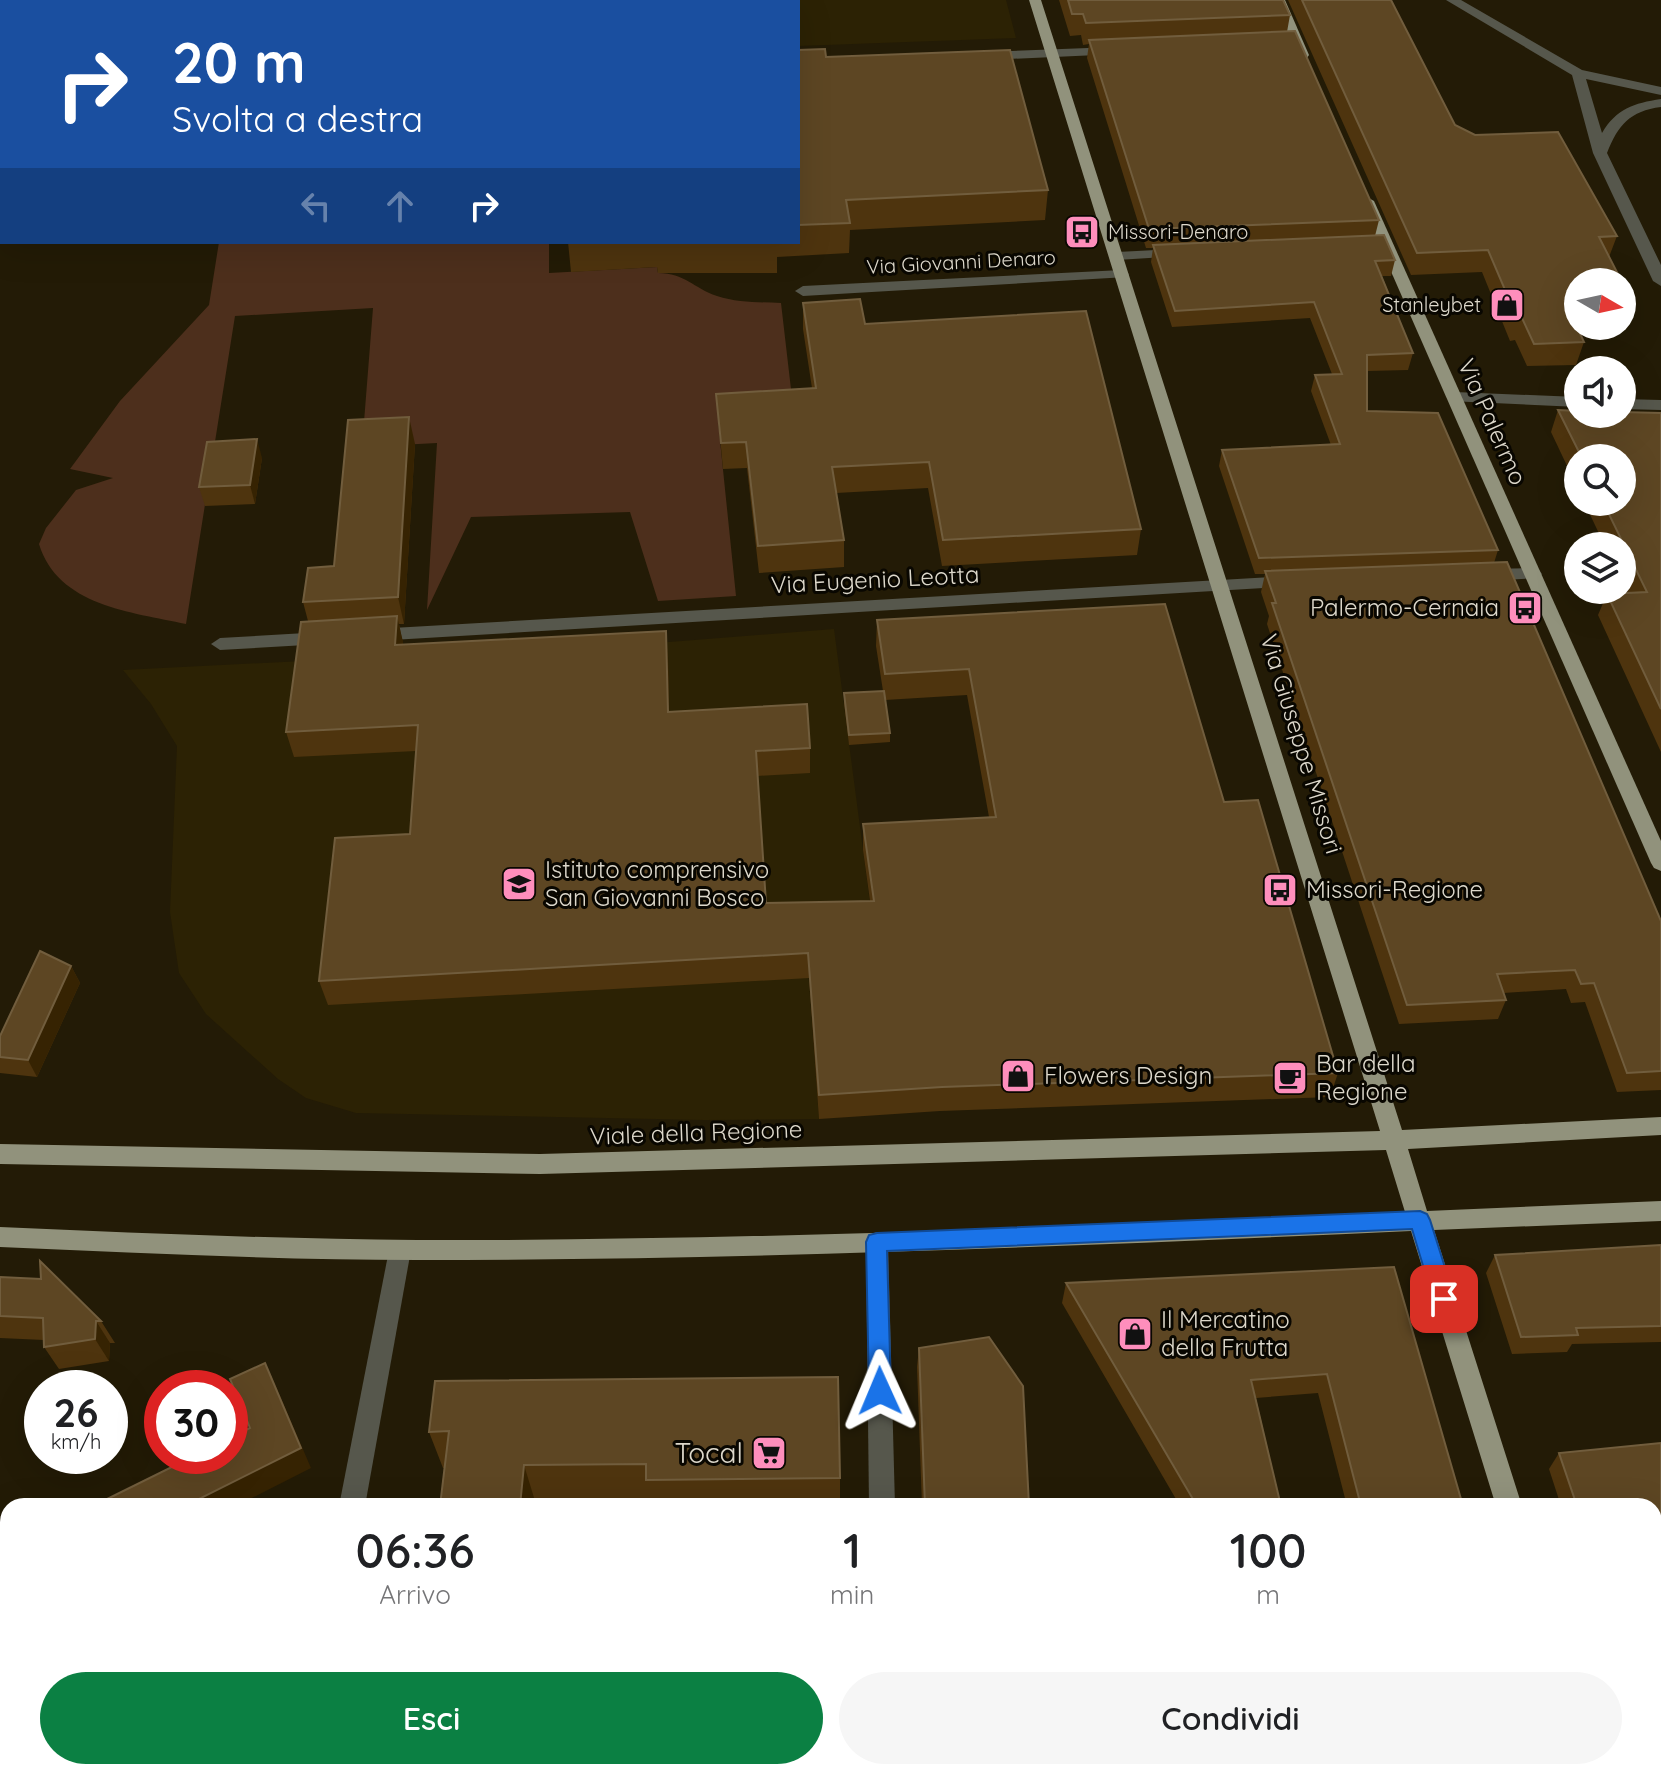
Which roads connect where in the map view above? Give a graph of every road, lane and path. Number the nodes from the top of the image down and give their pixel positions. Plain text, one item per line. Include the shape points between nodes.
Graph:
1 (1035, 0) edge
2 (1279, 0) edge
3 (1452, 0) edge
4 (1125, 50) edge
5 (1052, 54) junction
6 (966, 57) edge
7 (1578, 73) junction
8 (1310, 74) edge
9 (1661, 91) edge
10 (1661, 103) edge
11 (1600, 153) junction
12 (1358, 181) edge
13 (1198, 252) edge
14 (1117, 256) junction
15 (1122, 274) junction
16 (1661, 281) edge
17 (803, 291) dead end
18 (1455, 397) junction
19 (1564, 401) edge
20 (1636, 404) edge
21 (1661, 405) edge
22 (1533, 574) junction
23 (1460, 576) edge
24 (1300, 581) edge
25 (1220, 584) junction
26 (220, 644) dead end
27 (1661, 863) edge
28 (1661, 1126) edge
29 (1393, 1140) junction
30 (0, 1154) edge
31 (1661, 1211) edge
32 (1420, 1220) junction
33 (0, 1237) edge
34 (877, 1242) junction
35 (400, 1250) junction
36 (354, 1498) edge
37 (882, 1498) edge
38 (1507, 1498) edge

1 - 5 main road, Via Giuseppe Missori
2 - 8 main road via 1290,43
3 - 7 street
4 - 5 street
5 - 6 street
5 - 14 main road, Via Giuseppe Missori
7 - 9 street
7 - 11 street
10 - 11 street via 1630,110 1614,121
11 - 16 street
12 - 18 main road, Via Palermo via 1380,246
13 - 14 street
14 - 15 main road, Via Giuseppe Missori
15 - 17 street, Via Giovanni Denaro
15 - 25 main road, Via Giuseppe Missori
18 - 19 street
18 - 22 main road, Via Palermo
20 - 21 street
22 - 23 street
22 - 27 main road, Via Palermo
24 - 25 street, Via Eugenio Leotta
25 - 26 street, Via Eugenio Leotta
25 - 29 main road, Via Giuseppe Missori
28 - 29 main road, Viale della Regione
29 - 30 main road, Viale della Regione via 540,1164
29 - 32 main road, Via Giuseppe Missori
31 - 32 main road
32 - 34 main road
32 - 38 main road, Via Giuseppe Missori
33 - 35 main road via 179,1248
34 - 35 main road
34 - 37 street
35 - 36 street

